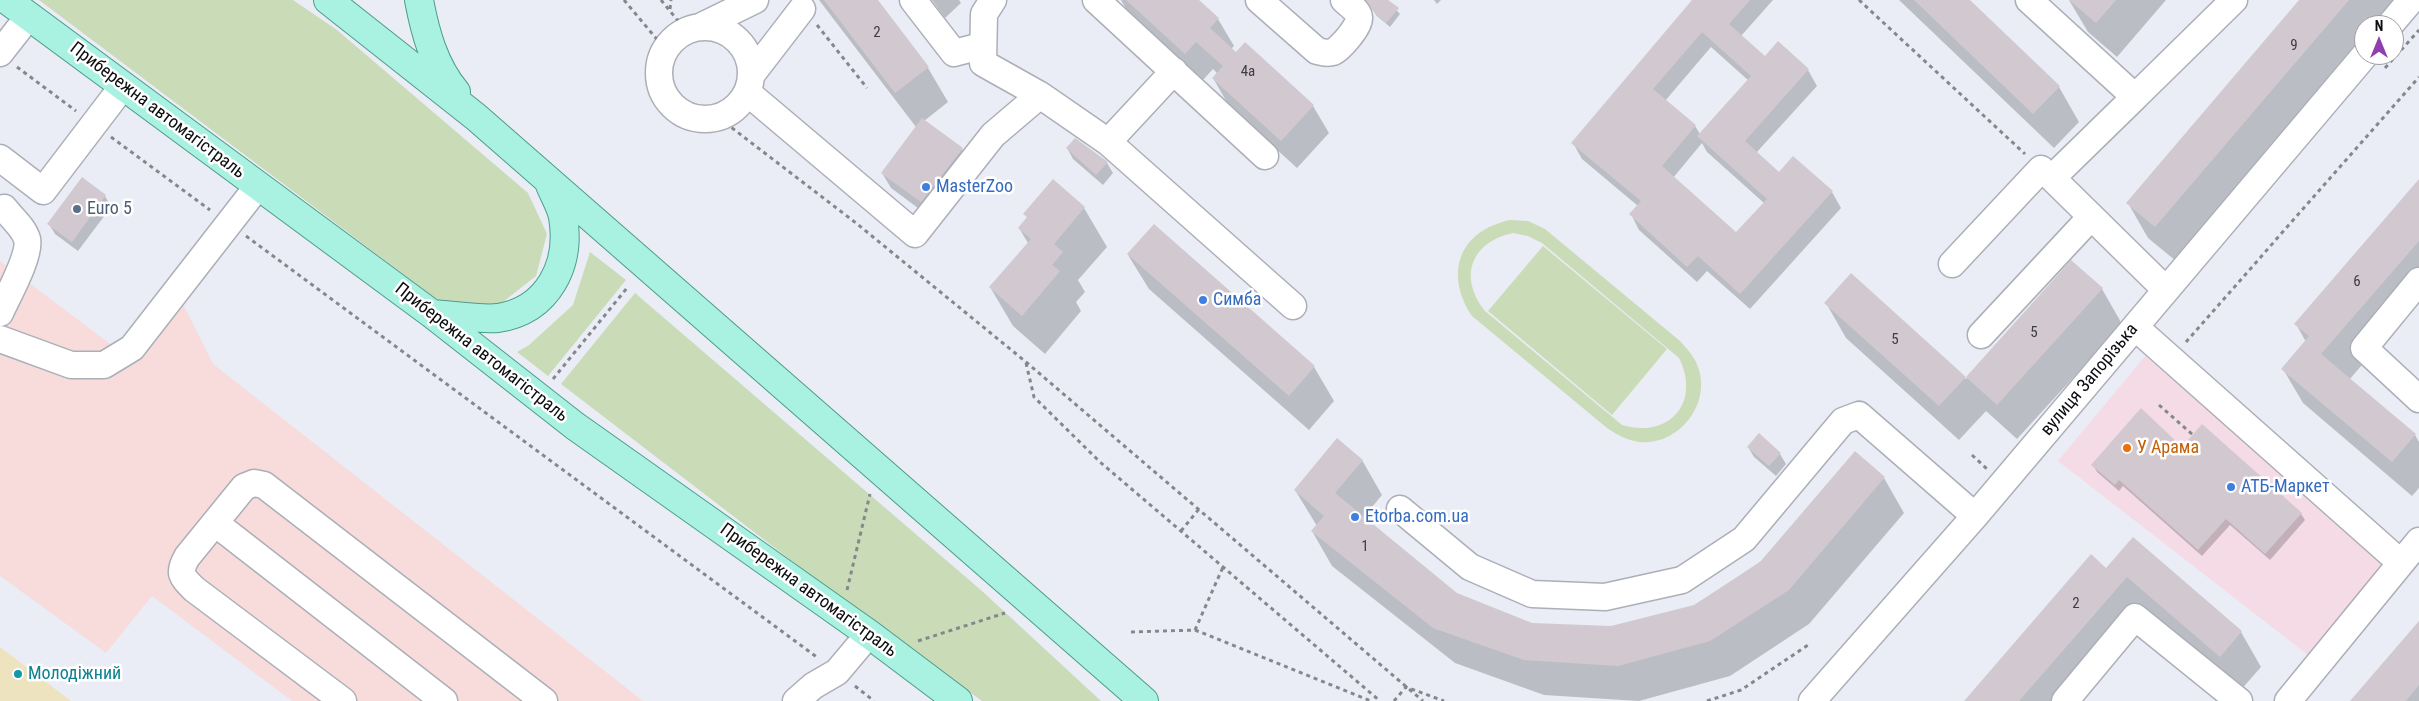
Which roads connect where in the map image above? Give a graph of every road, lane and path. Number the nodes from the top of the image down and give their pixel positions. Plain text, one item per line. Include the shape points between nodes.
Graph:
1 (328, 0) edge
2 (419, 0) edge
3 (624, 0) edge
4 (661, 0) edge
5 (671, 0) edge
6 (756, 0) edge
7 (913, 0) edge
8 (993, 0) edge
9 (1096, 0) edge
10 (1259, 0) edge
11 (1344, 0) edge
12 (1859, 0) edge
13 (2029, 0) edge
14 (2234, 0) edge
15 (2412, 0) edge
16 (18, 8) edge
17 (802, 9) joint
18 (670, 10) junction
19 (2399, 15) edge
20 (694, 28) junction
21 (981, 46) junction
22 (665, 49) junction
23 (8, 60) edge
24 (2357, 65) edge
25 (1174, 71) junction
26 (2419, 77) edge
27 (750, 83) junction
28 (123, 86) junction
29 (867, 88) dead end
30 (1040, 95) junction
31 (2135, 96) junction
32 (476, 116) junction
33 (719, 118) junction
34 (94, 124) junction
35 (1108, 142) junction
36 (1265, 156) dead end
37 (0, 158) edge
38 (2041, 169) joint
39 (549, 182) junction
40 (258, 186) junction
41 (4, 208) dead end
42 (2091, 217) junction
43 (229, 224) junction
44 (1952, 264) dead end
45 (2419, 282) edge
46 (627, 288) dead end
47 (2166, 290) junction
48 (1293, 306) dead end
49 (0, 312) edge
50 (432, 314) junction
51 (0, 320) edge
52 (2135, 327) junction
53 (1981, 335) dead end
54 (0, 339) edge
55 (45, 356) junction
56 (2171, 359) junction
57 (1026, 362) junction
58 (552, 380) dead end
59 (2419, 399) edge
60 (2159, 405) dead end
61 (2193, 435) dead end
62 (1972, 455) dead end
63 (1987, 469) dead end
64 (870, 494) dead end
65 (1199, 509) junction
66 (1400, 509) dead end
67 (1975, 516) junction
68 (215, 523) junction
69 (1181, 531) junction
70 (2419, 541) edge
71 (2401, 563) junction
72 (1222, 567) junction
73 (847, 591) dead end
74 (1005, 613) dead end
75 (1195, 630) junction
76 (1131, 632) dead end
77 (869, 634) junction
78 (914, 642) dead end
79 (1811, 643) dead end
80 (837, 672) junction
81 (1406, 687) junction
82 (343, 701) edge
83 (444, 701) edge
84 (544, 701) edge
85 (796, 701) edge
86 (829, 701) edge
87 (958, 701) edge
88 (1144, 701) edge
89 (1371, 701) edge
90 (1380, 701) edge
91 (1394, 701) edge
92 (1423, 701) edge
93 (1444, 701) edge
94 (1707, 701) edge
95 (1812, 701) edge
96 (2065, 701) edge
97 (2239, 701) edge
98 (2288, 701) edge

1 - 32 main road
2 - 32 main road via 424,27 436,60 452,88
3 - 22 path
4 - 18 path
5 - 18 path
6 - 20 street
7 - 21 street via 954,53
8 - 21 street via 984,14
9 - 25 street
10 - 11 street via 1317,51 1326,53 1335,51 1357,27 1360,19
12 - 38 path
13 - 31 street
14 - 31 street
15 - 19 street
16 - 23 street
16 - 28 main road, Прибережна автомагістраль
17 - 27 street
17 - 29 path
18 - 20 path
20 - 22 street via 674,38
20 - 27 street via 721,29 738,39 749,55
21 - 30 street via 982,63
22 - 33 street via 659,64 659,79 663,94 672,106 685,115 702,120
23 - 34 path
24 - 47 street, вулиця Запорізька
25 - 35 street
25 - 36 street
26 - 56 path
27 - 30 street via 915,234 993,136
27 - 33 street via 736,108
28 - 34 street
28 - 40 main road, Прибережна автомагістраль
30 - 35 street
31 - 42 street via 2052,178
32 - 39 main road
33 - 57 path via 856,223
34 - 37 street via 43,191
34 - 43 path
35 - 48 street
38 - 44 street
39 - 50 main road via 562,216 565,250 560,269 536,304 497,318
39 - 88 main road
40 - 43 street
40 - 50 main road, Прибережна автомагістраль
41 - 49 street via 28,240 27,252
42 - 47 street
42 - 53 street
43 - 55 street via 132,348 104,364 71,365
43 - 80 path
45 - 59 street via 2364,348
46 - 58 path
47 - 52 street, вулиця Запорізька
50 - 77 main road, Прибережна автомагістраль via 575,426
51 - 55 street
52 - 56 street
52 - 67 street, вулиця Запорізька
54 - 55 street
56 - 71 street
57 - 65 path
57 - 69 path via 1034,397 1100,462
60 - 61 path
62 - 63 path
64 - 73 path
65 - 69 path
65 - 81 path
66 - 67 street via 1470,567 1532,594 1605,597 1682,580 1744,539 1843,421 1859,415
67 - 95 street, вулиця Запорізька
68 - 82 street via 187,557 181,568 183,578
68 - 83 street
68 - 84 street via 244,487 254,483 264,485
69 - 72 path
70 - 71 street
71 - 98 street
72 - 75 path
72 - 90 path
74 - 78 path
75 - 76 path
75 - 89 path
77 - 80 street
77 - 87 main road, Прибережна автомагістраль
79 - 94 path via 1741,690
80 - 85 street
80 - 86 street
81 - 91 path
81 - 92 path
81 - 93 path
96 - 97 street via 2136,617

